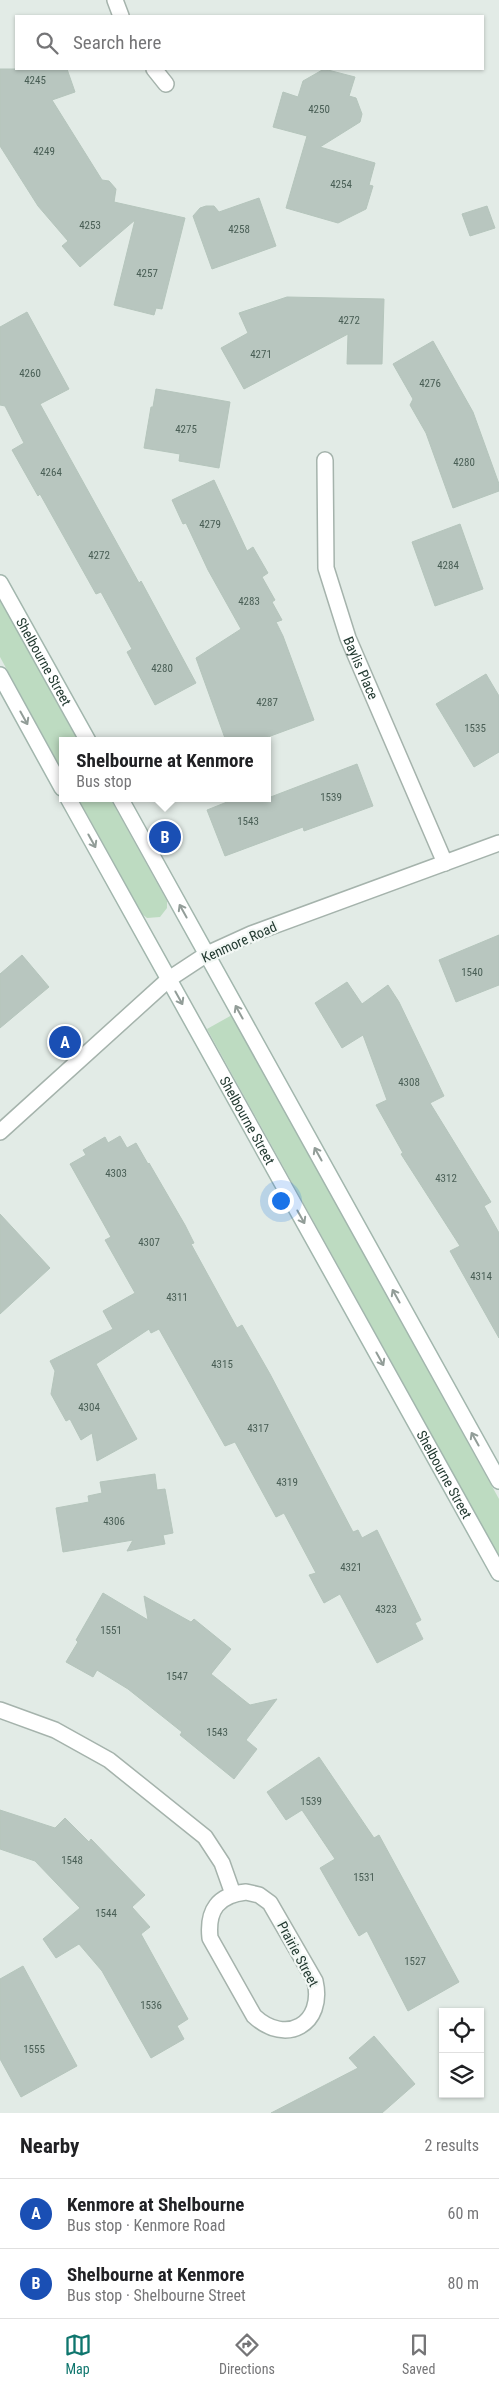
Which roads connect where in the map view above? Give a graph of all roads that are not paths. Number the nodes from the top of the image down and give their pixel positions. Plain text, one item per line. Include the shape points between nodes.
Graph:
1 (115, 0) edge
2 (121, 15) edge
3 (155, 70) edge
4 (166, 84) dead end
5 (325, 460) dead end
6 (0, 583) edge
7 (0, 675) edge
8 (86, 737) edge
9 (59, 783) edge
10 (70, 802) edge
11 (122, 802) edge
12 (499, 843) edge
13 (445, 863) junction
14 (207, 954) junction
15 (168, 979) junction
16 (0, 1132) edge
17 (499, 1481) edge
18 (499, 1573) edge
19 (0, 1710) edge
20 (233, 1894) junction

1 - 2 main road
3 - 4 main road
5 - 13 main road, Baylis Place via 326,568 348,638
6 - 8 main road, Shelbourne Street
7 -> 9 main road
10 -> 15 main road, Shelbourne Street
14 -> 11 main road
12 - 13 main road, Kenmore Road
13 - 14 main road, Kenmore Road via 251,934
14 - 15 main road, Kenmore Road
17 -> 14 main road
15 - 16 main road, Kenmore Road
15 -> 18 main road, Shelbourne Street
19 - 20 main road via 55,1730 116,1766 205,1837 222,1863
20 - 20 main road, Prairie Street via 221,1900 212,1911 208,1924 210,1938 254,2016 265,2026 279,2030 294,2029 307,2022 315,2010 318,1995 315,1981 270,1903 259,1895

